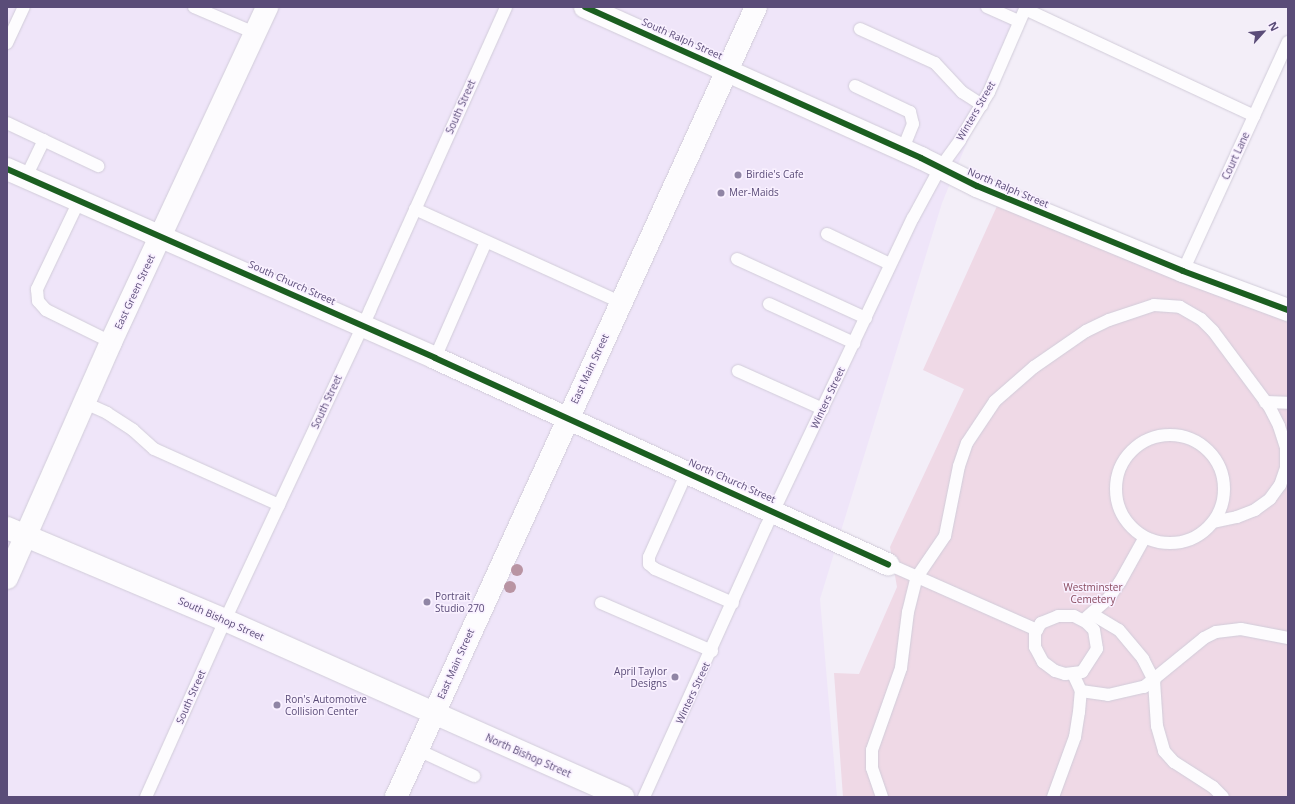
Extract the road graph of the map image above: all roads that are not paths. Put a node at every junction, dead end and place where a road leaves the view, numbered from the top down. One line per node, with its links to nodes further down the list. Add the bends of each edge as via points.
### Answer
1 (24, 7): 13 (lane)
2 (194, 7): 11 (lane)
3 (267, 7): 11 (street, East Green Street)
4 (506, 7): 25 (lane, South Street)
5 (585, 7): 14 (street, South Ralph Street)
6 (756, 7): 14 (street, East Main Street)
7 (987, 7): 9 (lane)
8 (1025, 8): 9 (lane, Winters Street); 17 (lane)
9 (1019, 21): 16 (lane, Winters Street)
10 (860, 29): 16 (lane, via 935,63 962,92)
11 (255, 33): 27 (street, East Green Street)
12 (1288, 42): 17 (lane, Court Lane)
13 (7, 43)
14 (727, 70): 20 (street, North Ralph Street); 32 (street, East Main Street)
15 (855, 86): 20 (lane, via 910,112 914,124)
16 (982, 105): 22 (lane, Winters Street)
17 (1254, 116): 31 (lane, Court Lane)
18 (7, 123): 19 (lane)
19 (44, 140): 21 (lane); 23 (lane)
20 (903, 149): 22 (street, North Ralph Street)
21 (98, 166)
22 (940, 168): 30 (lane, Winters Street); 31 (street, North Ralph Street, via 977,186)
23 (17, 173): 24 (street, South Church Street)
24 (80, 201): 27 (street, South Church Street); 37 (lane, via 37,289 38,301 46,310)
25 (416, 209): 28 (lane); 36 (lane, South Street)
26 (827, 234): 30 (lane)
27 (161, 236): 36 (street, South Church Street); 37 (street, East Green Street)
28 (486, 242): 32 (lane); 39 (lane)
29 (737, 259): 35 (lane)
30 (890, 264): 35 (lane, Winters Street)
31 (1183, 271): 34 (street, North Ralph Street)
32 (620, 302): 45 (street, East Main Street)
33 (769, 304): 38 (lane)
34 (1288, 310)
35 (866, 318): 38 (lane, Winters Street)
36 (363, 326): 39 (street, South Church Street); 47 (lane, South Street)
37 (112, 342): 42 (street, East Green Street)
38 (854, 343): 44 (lane, Winters Street)
39 (435, 358): 45 (street, South Church Street)
40 (738, 371): 44 (lane)
41 (1265, 402): 43 (lane); 49 (lane, via 1280,426 1286,448 1286,468 1280,485 1270,499 1255,510); 54 (lane, via 1213,332 1190,311 1180,307 1154,305 1109,320 1086,331 1034,367 995,401 980,421 967,443 959,466 945,536)
42 (85, 403): 47 (lane, via 107,413 133,430 154,449); 50 (street, East Green Street)
43 (1288, 403)
44 (823, 409): 48 (lane, Winters Street)
45 (567, 418): 46 (street, North Church Street); 65 (street, East Main Street)
46 (687, 472): 48 (street, North Church Street); 56 (lane, via 649,557 649,564 654,570)
47 (279, 505): 58 (lane, South Street)
48 (775, 511): 52 (street, North Church Street); 56 (lane, Winters Street)
49 (1214, 522): 51 (lane, via 1200,535 1178,543 1161,543); 51 (lane, via 1224,499 1224,483 1216,460 1200,443 1184,436 1169,434 1151,438 1134,448 1122,462 1116,483 1116,498 1121,513 1134,530)
50 (16, 532): 53 (street, East Green Street); 58 (street, South Bishop Street)
51 (1145, 537): 57 (lane, via 1120,582)
52 (888, 564): 54 (lane)
53 (9, 570)
54 (917, 577): 59 (lane); 72 (lane, via 908,612 901,668 872,750 872,768)
55 (601, 603): 61 (lane)
56 (733, 603): 61 (lane, Winters Street)
57 (1088, 617): 59 (lane, via 1058,616 1041,623); 62 (lane, via 1094,630 1097,649 1082,672); 63 (lane, via 1119,630 1131,642)
58 (225, 620): 65 (street, South Bishop Street); 68 (lane, South Street)
59 (1037, 630): 62 (lane, via 1036,647 1043,662 1055,671)
60 (1288, 638): 63 (lane, via 1241,629 1216,632 1204,638)
61 (712, 651): 71 (lane, Winters Street)
62 (1073, 674): 64 (lane)
63 (1154, 681): 64 (lane, via 1128,692 1108,695); 74 (lane, via 1158,726 1164,751 1174,762 1213,787)
64 (1081, 692): 73 (lane, via 1075,737)
65 (434, 714): 66 (street, East Main Street); 70 (street, North Bishop Street)
66 (418, 750): 67 (lane); 69 (street, East Main Street)
67 (474, 776)
68 (146, 797)
69 (396, 797)
70 (623, 797)
71 (644, 797)
72 (882, 797)
73 (1053, 797)
74 (1223, 797)

